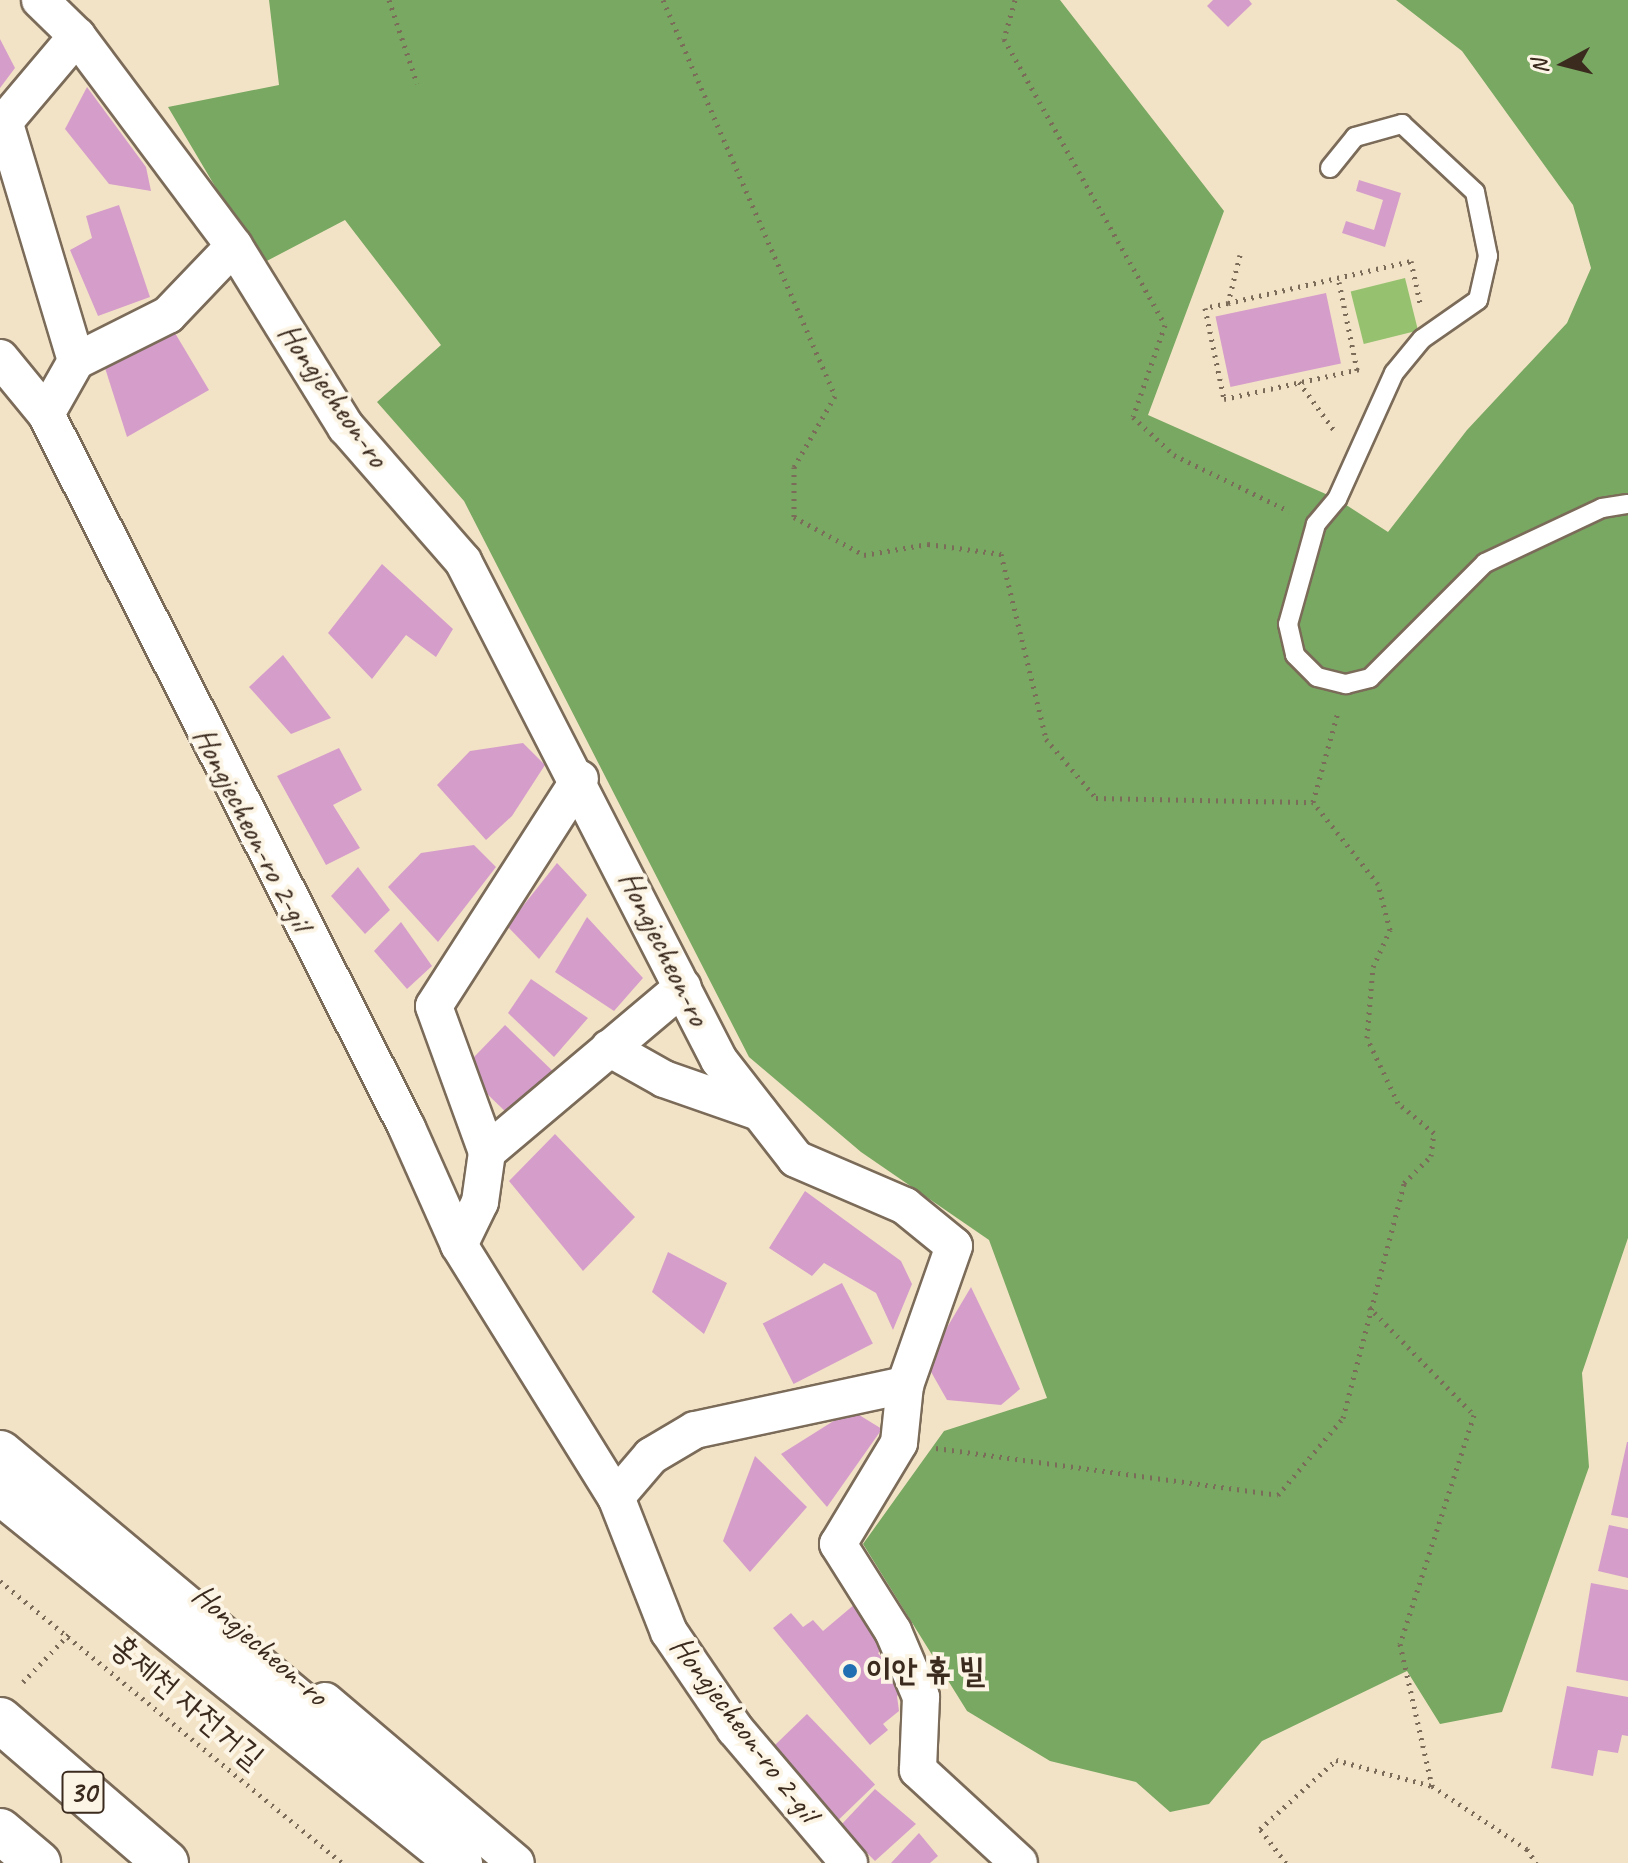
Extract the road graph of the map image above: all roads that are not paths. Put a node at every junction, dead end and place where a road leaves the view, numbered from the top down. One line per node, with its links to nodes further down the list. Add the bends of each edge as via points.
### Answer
1 (40, 0): 2 (street, Hongjecheon-ro)
2 (77, 36): 3 (street); 5 (street, Hongjecheon-ro)
3 (2, 125): 7 (street)
4 (1330, 168): 9 (lane, via 1355,137 1402,124 1452,163 1475,192 1488,256 1478,300 1404,360 1316,524 1288,624 1295,655 1317,677 1346,684 1370,678 1485,563 1602,508)
5 (234, 246): 7 (street, via 168,315); 10 (street, Hongjecheon-ro, via 346,427 463,561)
6 (0, 358): 8 (street, Hongjecheon-ro 2-gil)
7 (76, 361): 8 (street)
8 (46, 414): 15 (street, Hongjecheon-ro 2-gil, via 407,1128)
9 (1628, 504)
10 (580, 779): 11 (street, Hongjecheon-ro); 14 (street, via 434,1006)
11 (683, 987): 12 (street); 13 (street, Hongjecheon-ro, via 719,1060)
12 (609, 1048): 13 (street, via 664,1079); 14 (street)
13 (759, 1112): 16 (street, Hongjecheon-ro, via 796,1159 905,1206 954,1246)
14 (487, 1152): 15 (street, via 480,1202)
15 (459, 1245): 20 (street, Hongjecheon-ro 2-gil)
16 (905, 1385): 20 (street, via 695,1430 651,1456); 29 (street, Hongjecheon-ro, via 899,1443 838,1544 893,1631 921,1697 918,1770)
17 (0, 1432): 27 (street, Hongjecheon-ro)
18 (0, 1453): 22 (main road, via 324,1724)
19 (0, 1492): 22 (main road, Hongjecheon-ro)
20 (616, 1497): 28 (street, Hongjecheon-ro 2-gil, via 669,1632 735,1729)
21 (5, 1708): 25 (main road, 30)
22 (420, 1829): 26 (main road, Hongjecheon-ro)
23 (0, 1831): 24 (main road)
24 (38, 1863)
25 (166, 1863)
26 (460, 1863)
27 (516, 1863)
28 (849, 1863)
29 (1019, 1863)

